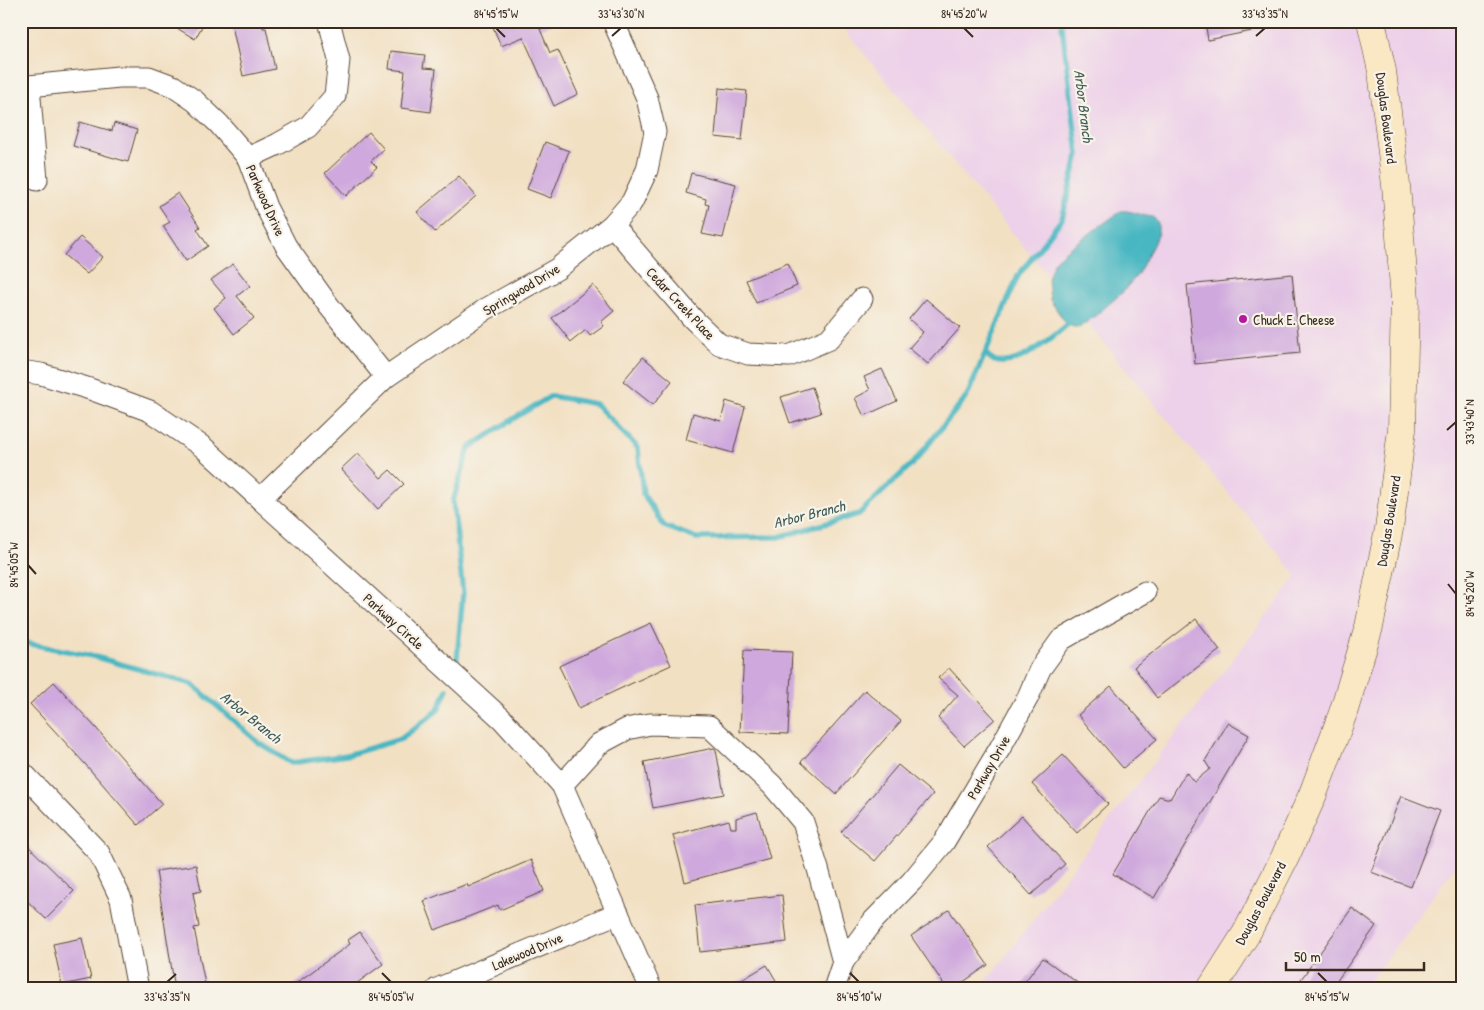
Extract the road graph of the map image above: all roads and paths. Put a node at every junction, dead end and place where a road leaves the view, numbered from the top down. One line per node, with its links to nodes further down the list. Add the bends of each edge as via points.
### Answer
1 (329, 21): 5 (street, via 339,60 335,96 308,127)
2 (613, 21): 7 (street, Springwood Drive, via 647,98 655,132 647,170 632,202)
3 (1371, 21): 21 (main road, Douglas Boulevard, via 1382,71 1396,185 1405,300 1402,430 1388,529 1369,627 1343,713 1313,794 1246,934)
4 (25, 86): 5 (street, Parkwood Drive, via 149,77 173,86 195,101); 6 (street)
5 (248, 158): 10 (street, Parkwood Drive, via 266,207 286,246)
6 (37, 180)
7 (612, 225): 8 (street, Cedar Creek Place, via 693,319 719,344 748,354 789,356 829,339); 10 (street, Springwood Drive, via 557,269 486,309)
8 (862, 299)
9 (21, 371): 11 (street, Parkway Circle, via 90,388 150,411 203,447)
10 (386, 378): 11 (street, Springwood Drive)
11 (260, 499): 14 (street, Parkway Circle, via 502,719)
12 (1145, 592): 16 (street, Parkway Drive, via 1061,640 1040,669 1028,697 944,842 874,920)
13 (21, 771): 17 (street, via 99,853 120,899)
14 (562, 785): 15 (street, Parkway Circle); 16 (street, via 599,744 627,729 650,724 709,726 772,785 803,822)
15 (618, 912): 18 (street, Lakewood Drive); 19 (street, Parkway Circle)
16 (843, 962): 20 (street, Parkway Drive)
17 (138, 989)
18 (437, 989)
19 (651, 989)
20 (834, 989)
21 (1211, 989)

